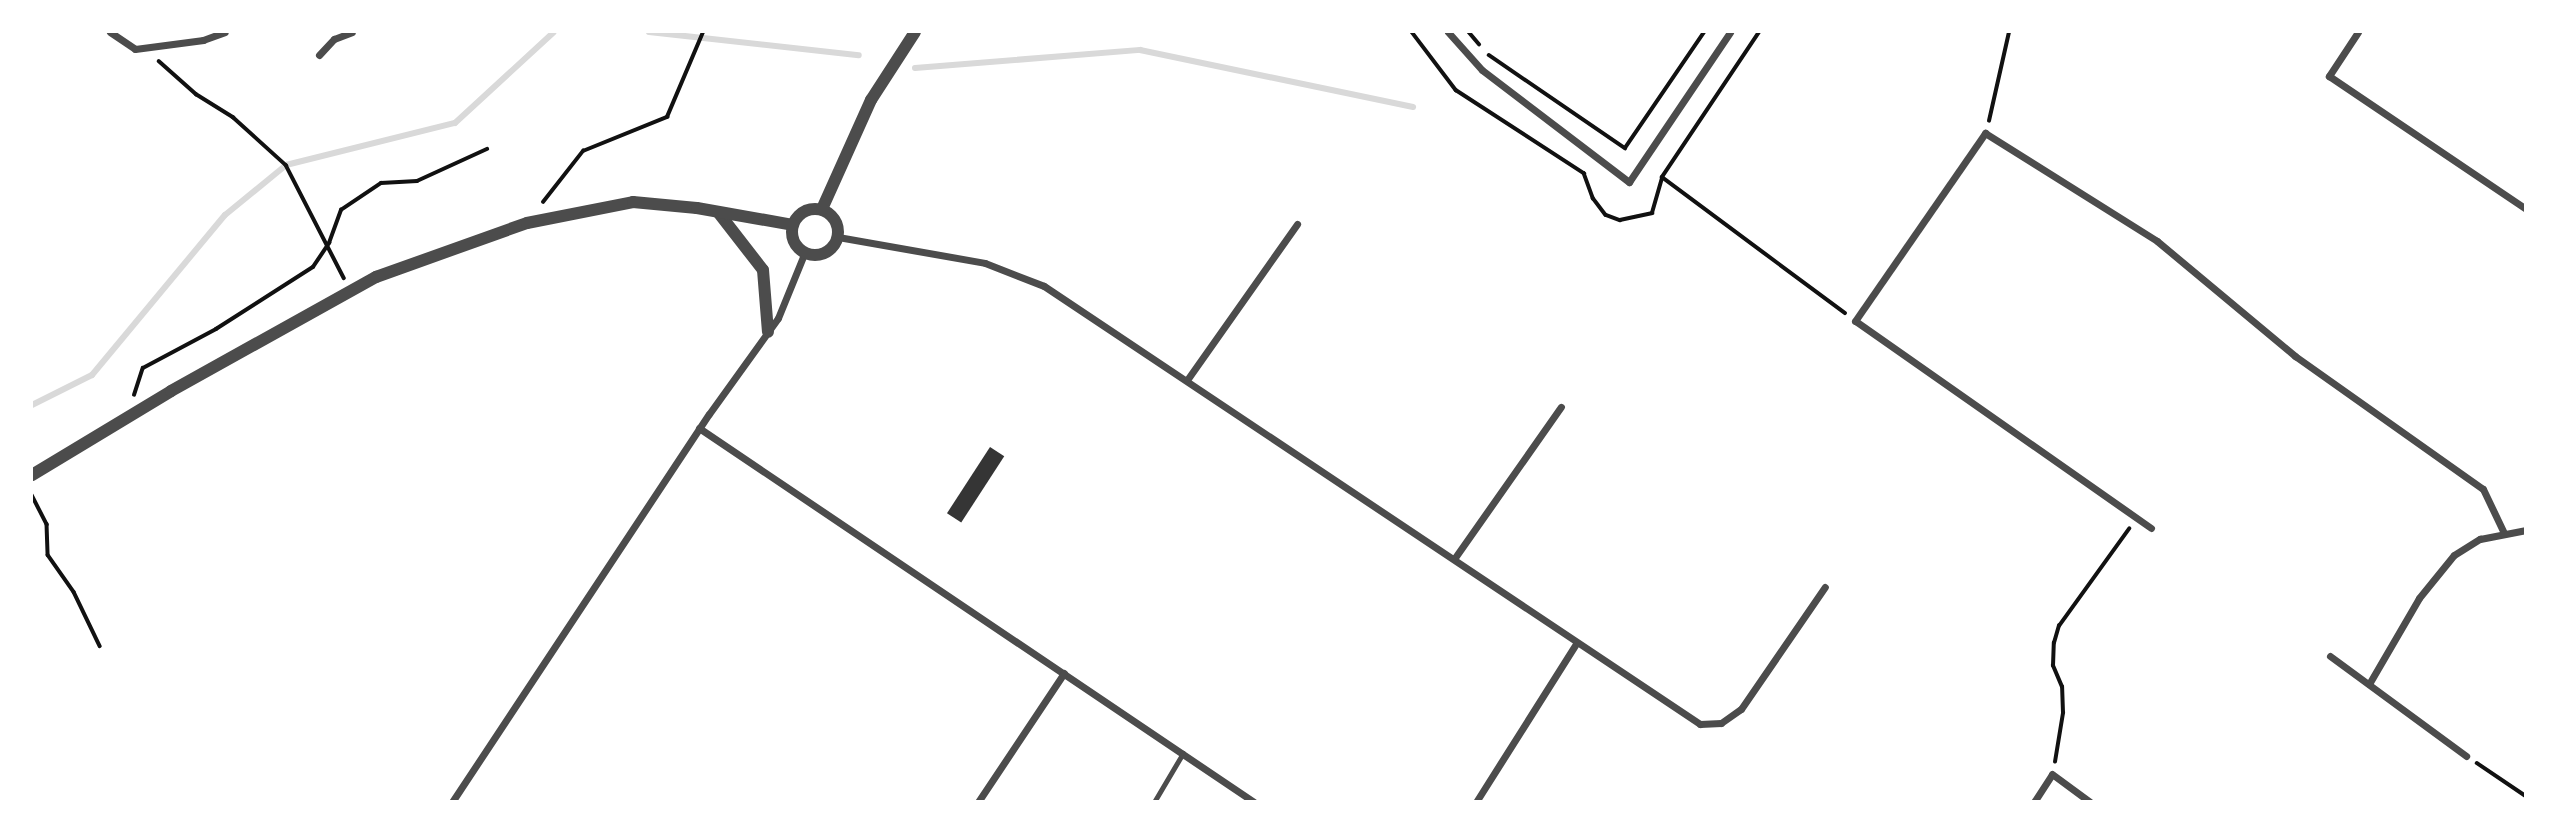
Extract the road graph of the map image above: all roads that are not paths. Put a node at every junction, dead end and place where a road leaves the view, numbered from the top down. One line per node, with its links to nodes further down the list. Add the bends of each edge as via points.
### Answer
1 (110, 32): 2 (street, via 135,49 203,40)
2 (225, 32)
3 (352, 32): 8 (street, via 334,39)
4 (915, 32): 9 (street, via 871,100)
5 (1448, 32): 6 (street, via 1482,71 1629,182)
6 (1730, 32)
7 (2358, 32): 10 (street, via 2329,76)
8 (318, 55)
9 (822, 209): 13 (street, via 804,211); 14 (street, via 833,217)
10 (2525, 209)
11 (718, 212): 13 (street); 16 (street, via 763,270); 20 (street, via 633,202 527,223 412,262 350,291)
12 (1297, 224): 17 (street)
13 (793, 225): 15 (street, via 795,244)
14 (838, 237): 15 (street, via 821,254); 17 (street, via 1013,271 1044,286)
15 (805, 252): 16 (street, via 793,289)
16 (768, 332): 19 (street)
17 (1187, 380): 24 (street)
18 (1561, 407): 24 (street)
19 (699, 428): 28 (street); 32 (street)
20 (32, 475)
21 (2151, 528): 23 (street, via 1855,321 1985,133 2157,241 2295,356 2483,489)
22 (2525, 530): 23 (street)
23 (2504, 533): 29 (street, via 2466,546 2436,575)
24 (1454, 559): 26 (street)
25 (1825, 587): 26 (street, via 1741,709 1721,723 1700,724)
26 (1576, 644): 36 (street)
27 (2330, 656): 29 (street)
28 (1064, 673): 30 (street); 33 (street)
29 (2369, 684): 31 (street)
30 (1184, 753): 34 (lane); 35 (street)
31 (2466, 756)
32 (452, 802)
33 (978, 802)
34 (1154, 802)
35 (1255, 802)
36 (1476, 802)
37 (2034, 802): 38 (street, via 2052,775)
38 (2090, 802)

